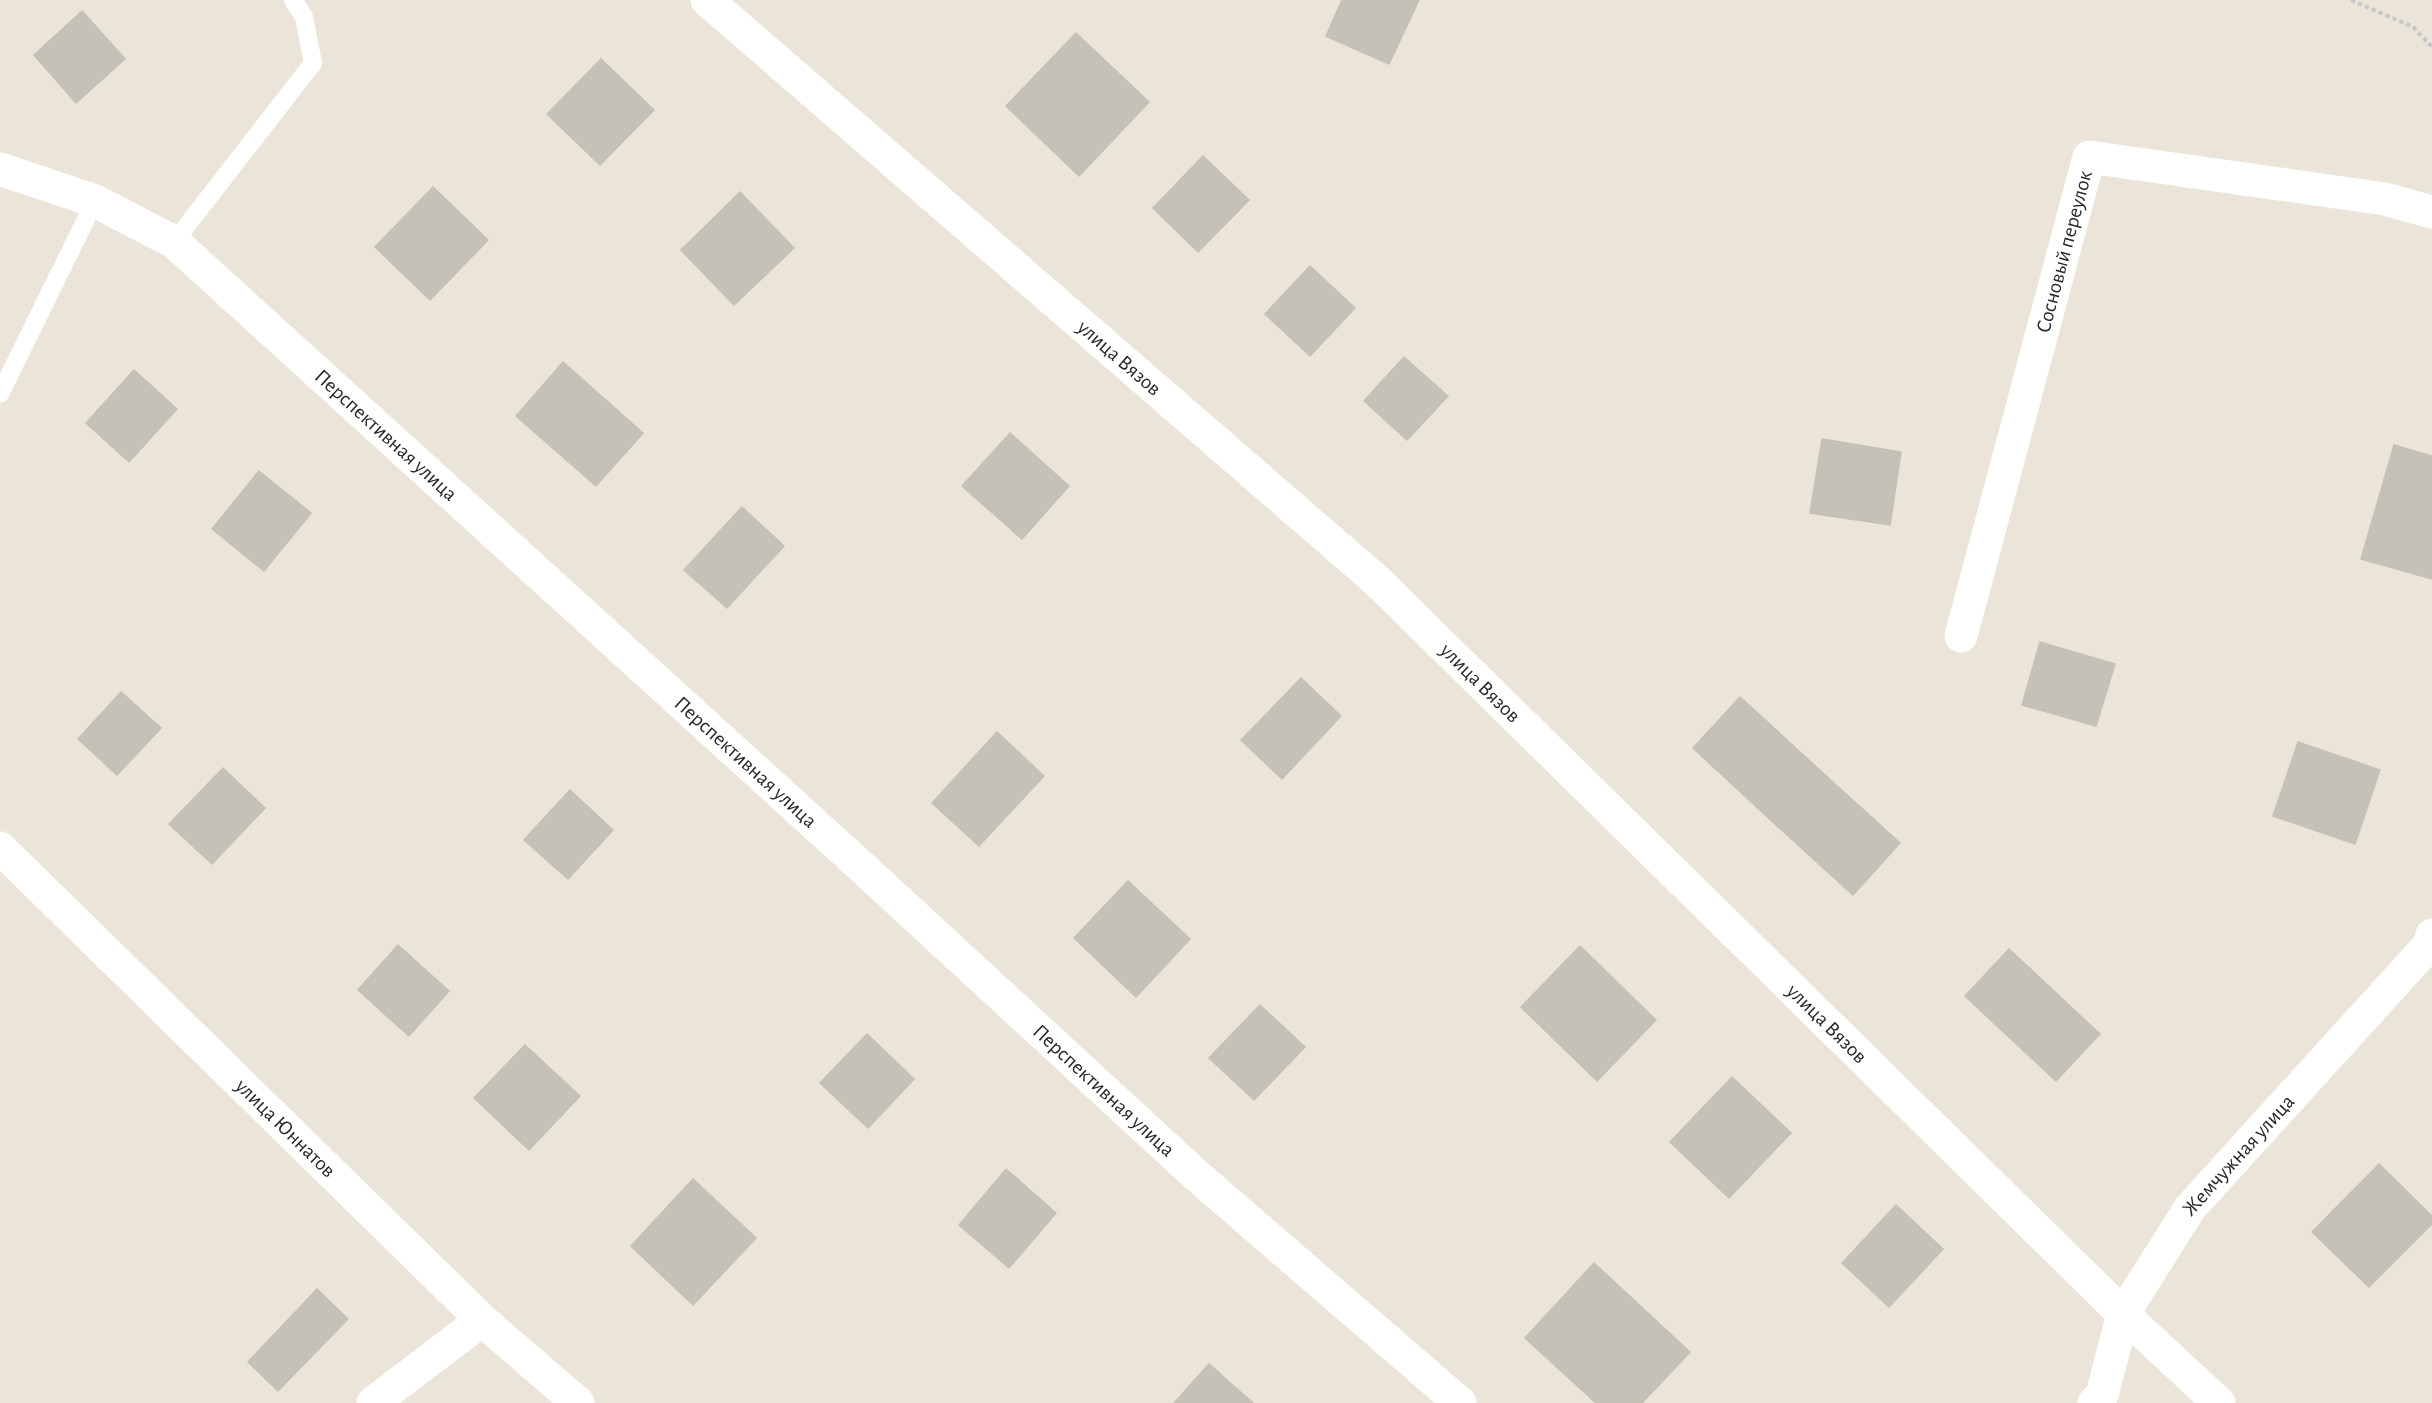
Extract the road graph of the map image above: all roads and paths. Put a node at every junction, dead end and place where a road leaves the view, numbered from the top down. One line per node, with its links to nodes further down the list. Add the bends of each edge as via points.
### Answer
1 (293, 0): 8 (lane, via 304,17 313,63)
2 (707, 0): 13 (street, улица Вязов, via 1377,581)
3 (2351, 0): 4 (path, via 2413,27)
4 (2432, 47)
5 (0, 169): 6 (street, Перспективная улица)
6 (95, 201): 8 (street, Перспективная улица); 9 (lane)
7 (2432, 212): 10 (street, Сосновый переулок, via 2385,200 2089,157)
8 (174, 242): 17 (street, Перспективная улица, via 1196,1175)
9 (0, 394)
10 (1961, 636)
11 (0, 848): 14 (street, улица Юннатов)
12 (2432, 935): 13 (street, Жемчужная улица, via 2428,945 2190,1208)
13 (2123, 1314): 18 (street, Жемчужная улица, via 2102,1395); 19 (street, улица Вязов)
14 (482, 1320): 15 (street); 16 (street, улица Юннатов)
15 (373, 1403)
16 (578, 1403)
17 (1460, 1403)
18 (2094, 1403)
19 (2219, 1403)

